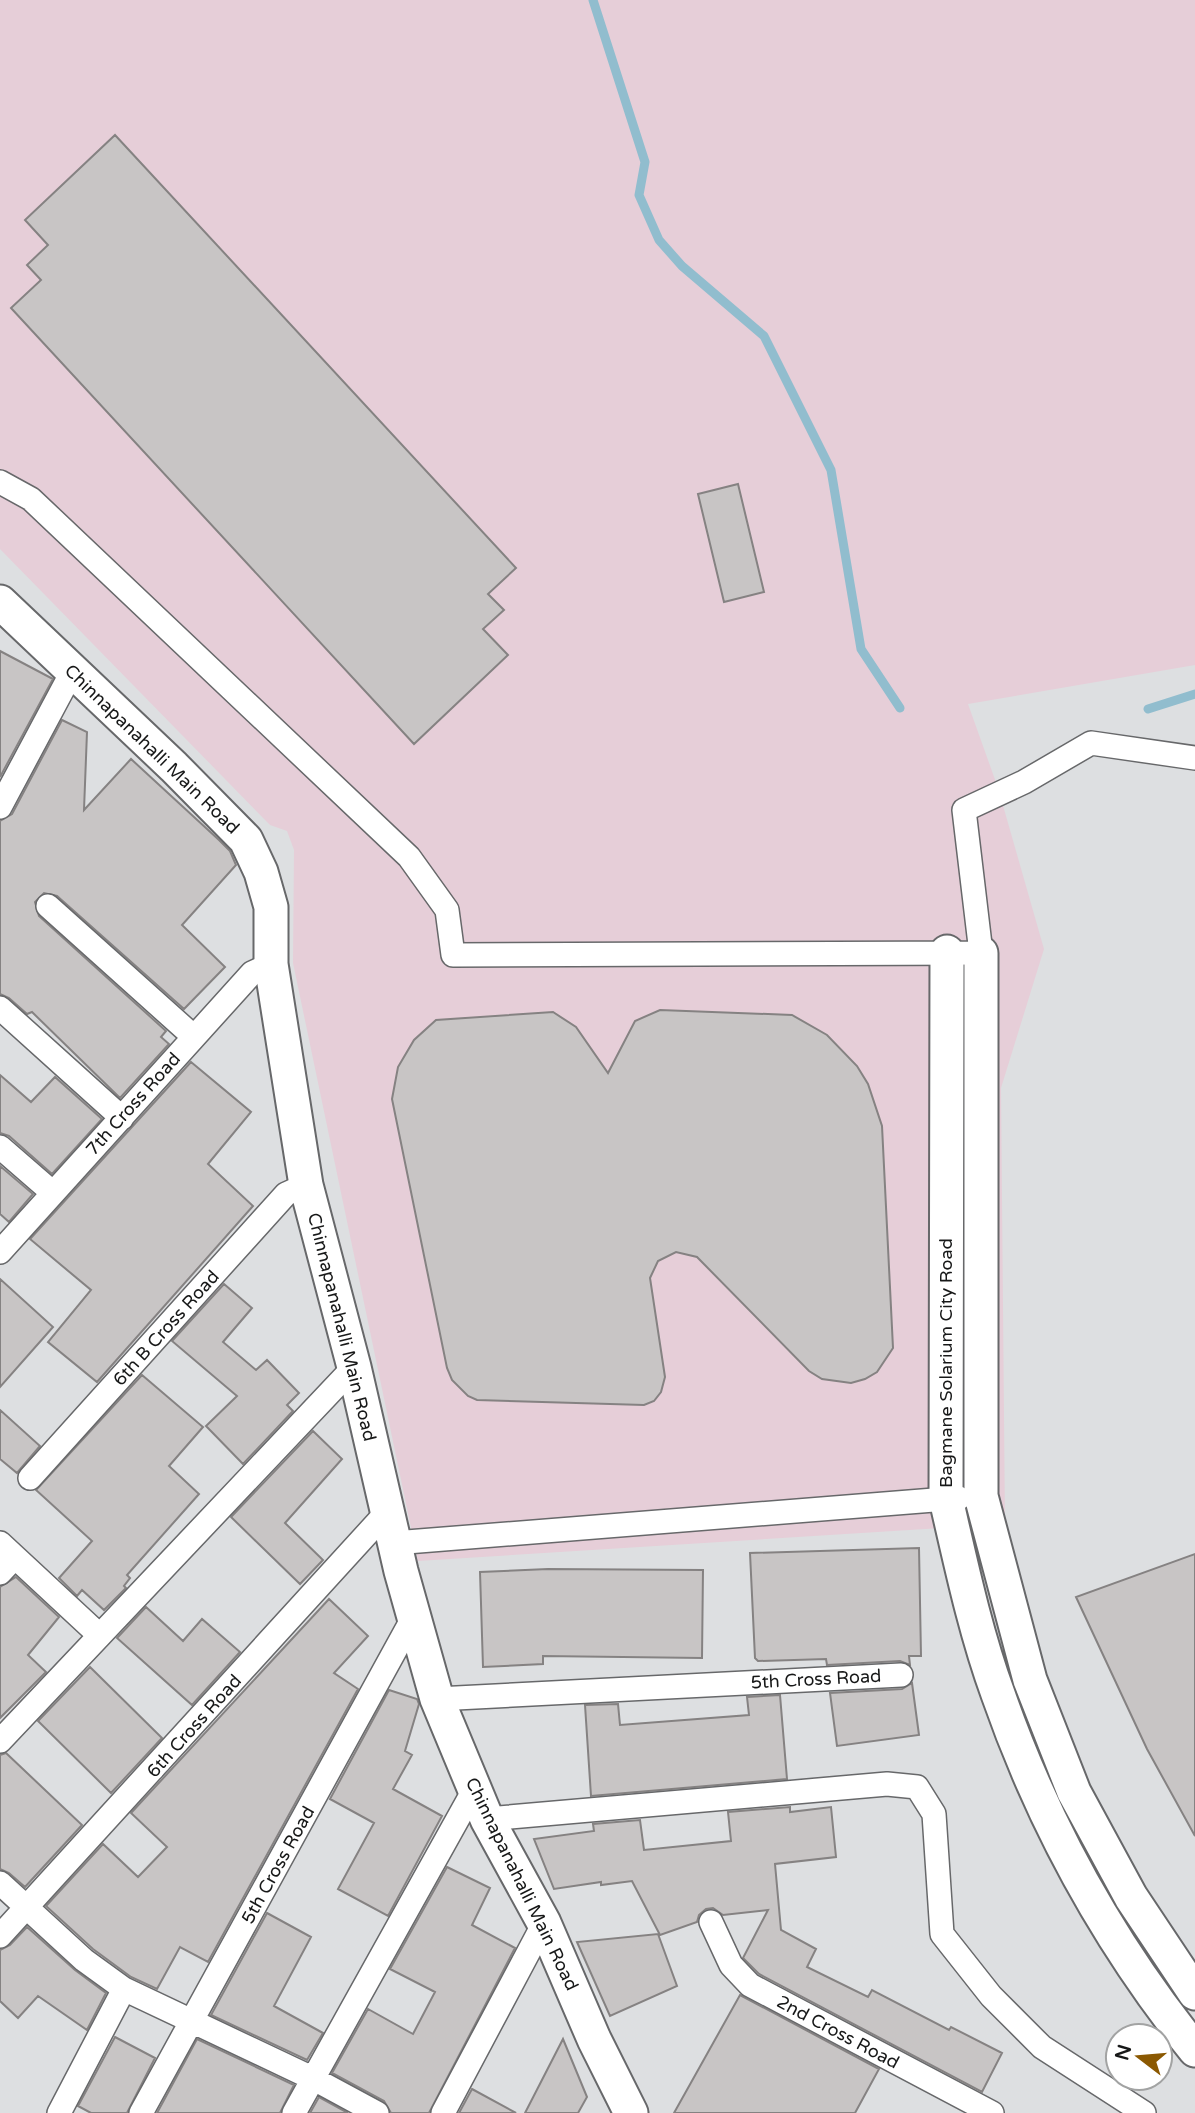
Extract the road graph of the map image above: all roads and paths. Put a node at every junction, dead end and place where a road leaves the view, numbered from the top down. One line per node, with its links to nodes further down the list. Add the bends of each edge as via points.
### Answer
1 (0, 482): 7 (street, via 31,499 409,857 447,910 453,955)
2 (0, 602): 3 (street, Chinnapanahalli Main Road)
3 (72, 672): 5 (street); 9 (street, Chinnapanahalli Main Road, via 246,840 271,907)
4 (1195, 758): 8 (street, via 1091,743 964,810)
5 (0, 807)
6 (48, 906): 11 (street)
7 (947, 952): 8 (street); 20 (street, Bagmane Solarium City Road)
8 (981, 953): 19 (street, Bagmane Solarium City Road)
9 (271, 964): 11 (street, 7th Cross Road, via 252,973); 14 (street, Chinnapanahalli Main Road)
10 (0, 1008): 12 (street)
11 (194, 1037): 12 (street, 7th Cross Road)
12 (122, 1118): 15 (street, 7th Cross Road)
13 (0, 1147): 15 (street)
14 (306, 1185): 17 (street, Chinnapanahalli Main Road); 18 (street, 6th B Cross Road, via 286,1194)
15 (53, 1193): 16 (street, 7th Cross Road)
16 (0, 1252)
17 (354, 1367): 21 (street, Chinnapanahalli Main Road); 24 (street)
18 (30, 1478)
19 (981, 1496): 20 (street); 36 (street, Bagmane Solarium City Road, via 1030,1680 1074,1791 1131,1897)
20 (946, 1499): 21 (street); 38 (street, Bagmane Solarium City Road, via 997,1691 1043,1806 1100,1915)
21 (390, 1528): 23 (street, Chinnapanahalli Main Road); 31 (street, 6th Cross Road)
22 (5, 1558): 24 (street)
23 (414, 1616): 26 (street, Chinnapanahalli Main Road); 37 (street, 5th Cross Road)
24 (98, 1634): 27 (street)
25 (901, 1675): 26 (street, 5th Cross Road)
26 (436, 1699): 28 (street, Chinnapanahalli Main Road)
27 (0, 1741)
28 (475, 1788): 29 (street, Chinnapanahalli Main Road); 39 (street)
29 (486, 1819): 33 (street, Chinnapanahalli Main Road); 47 (street, via 887,1784 918,1787 934,1814 942,1934 991,1996 1042,2047)
30 (0, 1883): 31 (street)
31 (27, 1910): 34 (street, 6th Cross Road); 35 (street)
32 (711, 1922): 46 (street, 2nd Cross Road, via 731,1965 750,1985)
33 (544, 1923): 40 (street, Chinnapanahalli Main Road); 45 (street)
34 (0, 1936)
35 (124, 1989): 37 (street); 41 (street)
36 (1195, 1993)
37 (194, 2020): 39 (street); 42 (street, 5th Cross Road)
38 (1195, 2050)
39 (314, 2079): 43 (street); 44 (street)
40 (622, 2108)
41 (59, 2113)
42 (141, 2113)
43 (294, 2113)
44 (377, 2113)
45 (443, 2113)
46 (992, 2113)
47 (1144, 2113)

